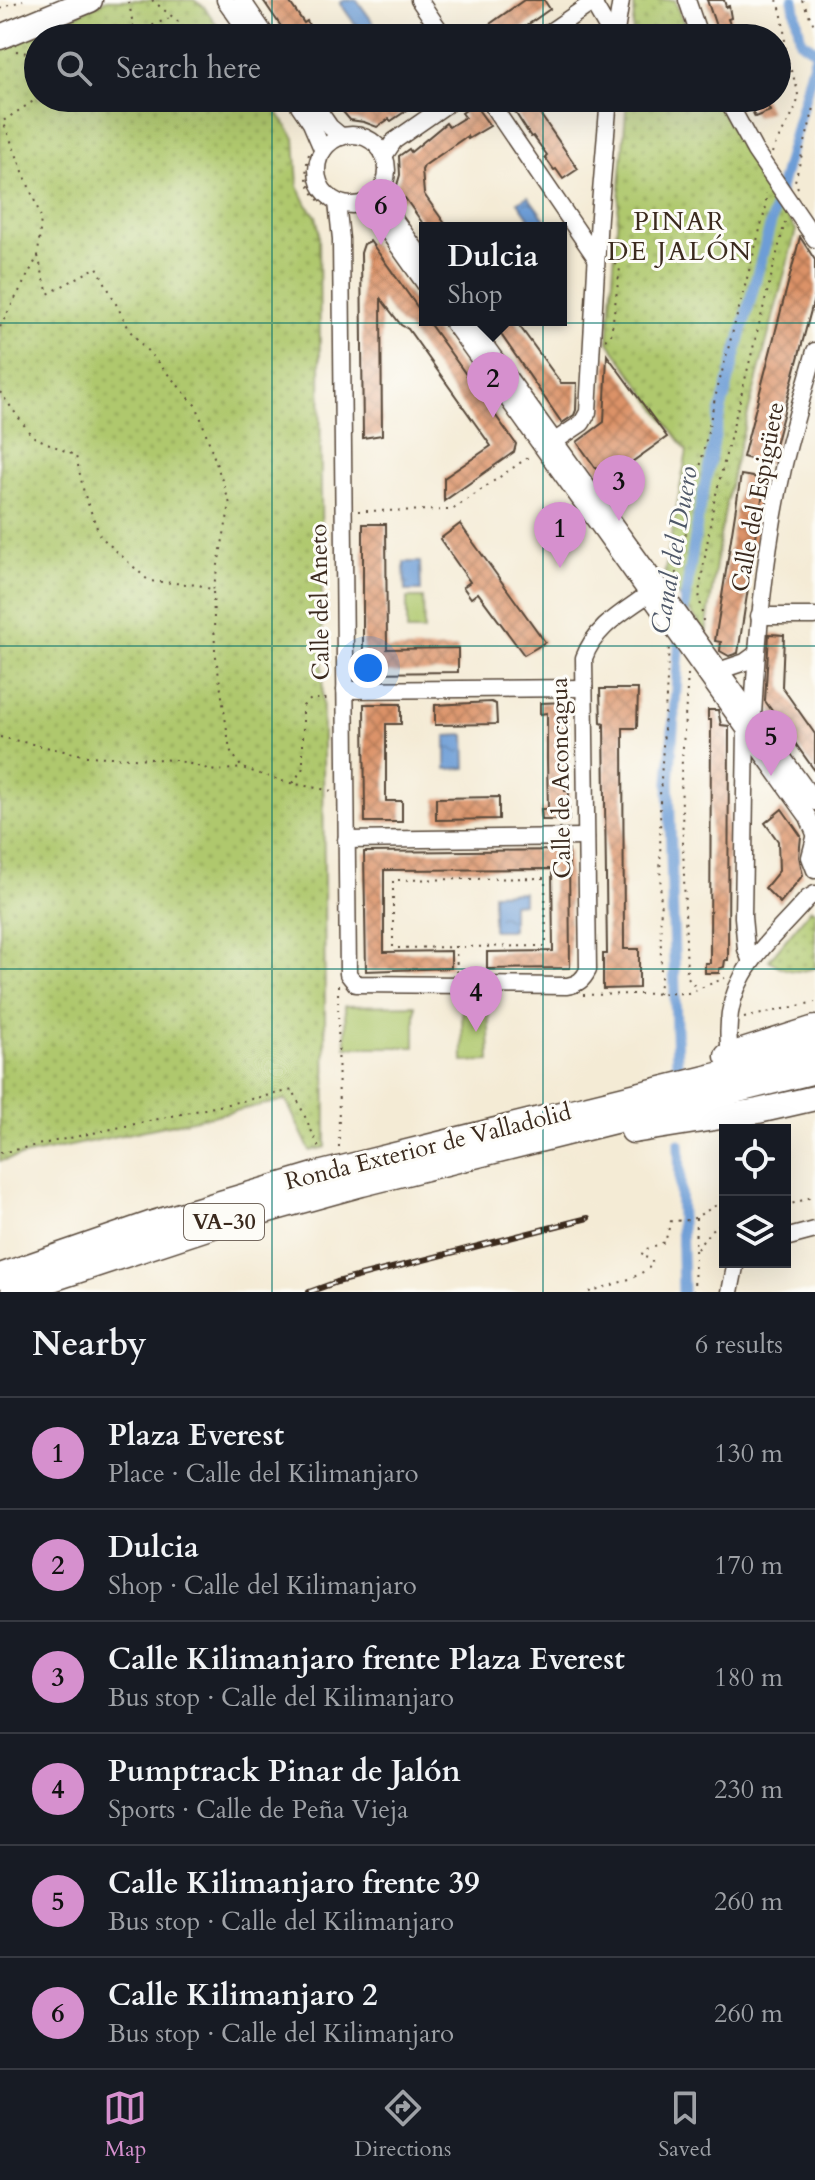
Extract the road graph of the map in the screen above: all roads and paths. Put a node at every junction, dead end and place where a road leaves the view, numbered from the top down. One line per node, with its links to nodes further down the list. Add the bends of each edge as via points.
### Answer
1 (23, 0): 14 (path)
2 (52, 0): 16 (highway)
3 (90, 0): 17 (highway)
4 (152, 0): 15 (path)
5 (225, 0): 21 (street)
6 (242, 0): 22 (street)
7 (419, 0): 23 (street)
8 (621, 0): 26 (street)
9 (687, 0): 27 (street)
10 (777, 0): 28 (path)
11 (802, 0): 29 (path)
12 (593, 1): 24 (street); 25 (street)
13 (129, 2): 18 (path)
14 (0, 9)
15 (172, 17): 19 (path); 20 (path)
16 (0, 21)
17 (45, 24)
18 (133, 24)
19 (154, 24)
20 (181, 24)
21 (242, 24)
22 (258, 24)
23 (435, 24)
24 (561, 24)
25 (606, 24)
26 (617, 24)
27 (695, 24)
28 (785, 24)
29 (815, 27)
30 (791, 70): 43 (path, via 798,101 776,141)
31 (815, 104): 46 (path)
32 (24, 107): 39 (path)
33 (304, 112): 42 (street)
34 (320, 112): 40 (street)
35 (436, 112): 41 (street)
36 (497, 112): 48 (street)
37 (608, 112): 47 (street)
38 (734, 112): 43 (street)
39 (2, 122): 51 (path, via 41,217)
40 (342, 137): 41 (street, via 360,137); 42 (street)
41 (379, 150): 44 (street, via 387,172)
42 (323, 151): 45 (street, via 319,181 325,193)
43 (769, 173): 46 (street); 62 (path, via 763,175 766,207 715,398)
44 (379, 192): 45 (street); 50 (street)
45 (349, 203): 53 (street, via 379,219); 69 (street, Calle del Aneto, via 340,221)
46 (792, 206): 49 (street); 66 (path, via 714,502 699,593 703,625)
47 (599, 216): 48 (street); 52 (street)
48 (577, 229): 52 (street)
49 (815, 239)
50 (419, 254)
51 (38, 256): 56 (path); 60 (path, via 48,294 97,267 130,331 197,407 230,504)
52 (596, 258): 59 (street, via 588,412 582,423)
53 (419, 276)
54 (455, 326): 61 (street)
55 (471, 326): 59 (street)
56 (0, 327)
57 (815, 351): 63 (street, Calle del Espigüete, via 784,465)
58 (0, 392): 60 (path, via 32,436 76,456 100,536 149,581)
59 (555, 441): 62 (street)
60 (213, 590): 74 (path, via 215,650 230,750)
61 (647, 595): 62 (street); 68 (street, Calle de Aconcagua, via 590,642)
62 (668, 612): 66 (street); 90 (path)
63 (759, 616): 64 (street); 65 (street, Calle del Espigüete)
64 (815, 616)
65 (756, 654): 67 (street); 70 (street, Calle del Espigüete)
66 (698, 657): 67 (street); 70 (street); 89 (path, via 688,672 681,775 687,976)
67 (721, 670): 70 (street)
68 (584, 688): 69 (street); 79 (street, Calle de Aconcagua)
69 (345, 695): 75 (path, via 311,699 303,706 303,768); 76 (street, Calle del Aneto)
70 (749, 723): 72 (street); 73 (street, Calle del Espigüete); 77 (street)
71 (0, 737): 74 (path, via 87,756 176,760 215,771)
72 (765, 757): 73 (street); 78 (street, via 808,817)
73 (744, 767): 85 (street, Calle del Espigüete, via 743,917)
74 (242, 768): 75 (path)
75 (292, 784): 76 (path)
76 (346, 792): 80 (street, Calle del Aneto)
77 (815, 802)
78 (815, 836): 81 (street, via 810,857)
79 (586, 837): 80 (street); 86 (street, Calle de Aconcagua, via 588,970)
80 (346, 840): 87 (street, Calle del Aneto, via 352,981 363,986)
81 (815, 870)
82 (815, 882): 83 (street)
83 (811, 896): 85 (street)
84 (456, 947): 84 (path, via 546,946 545,878 393,880 393,948); 87 (path)
85 (751, 962): 88 (street)
86 (571, 985): 87 (street); 90 (path, via 567,995)
87 (457, 986)
88 (736, 986): 89 (path, via 726,977); 92 (street)
89 (697, 989): 90 (path)
90 (659, 994)
91 (815, 1002): 92 (path)
92 (727, 1021): 94 (street)
93 (815, 1028): 98 (highway)
94 (729, 1044)
95 (815, 1051): 98 (highway, Ronda Exterior de Valladolid / VA-30)
96 (815, 1071): 101 (highway, Ronda Exterior de Valladolid / VA-30)
97 (815, 1098): 101 (highway)
98 (508, 1126): 111 (highway, Ronda Exterior de Valladolid / VA-30, via 237,1197)
99 (321, 1152): 100 (path, via 293,1090)
100 (0, 1153)
101 (438, 1165): 112 (highway, Ronda Exterior de Valladolid / VA-30, via 222,1223)
102 (815, 1196): 104 (path)
103 (719, 1204): 105 (path)
104 (791, 1204)
105 (696, 1217): 109 (path); 113 (path, via 671,1221 665,1242 644,1250 641,1256 653,1264 648,1269)
106 (719, 1224): 109 (path)
107 (815, 1230): 108 (street)
108 (791, 1236)
109 (696, 1251): 114 (path)
110 (735, 1268): 115 (street)
111 (0, 1276)
112 (13, 1292)
113 (589, 1292)
114 (694, 1292)
115 (730, 1292)

